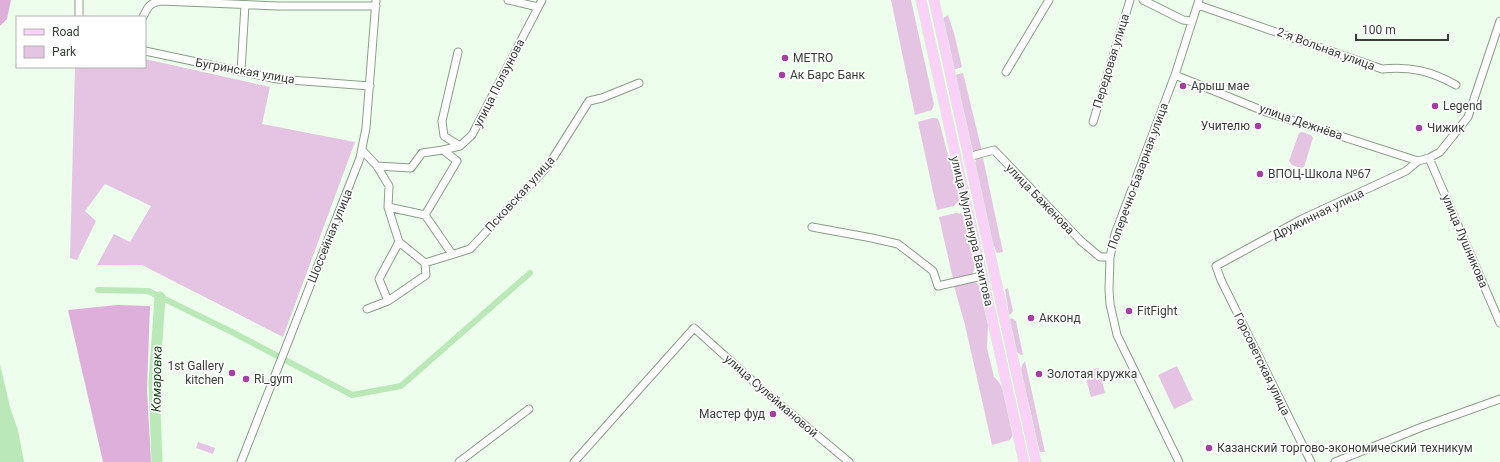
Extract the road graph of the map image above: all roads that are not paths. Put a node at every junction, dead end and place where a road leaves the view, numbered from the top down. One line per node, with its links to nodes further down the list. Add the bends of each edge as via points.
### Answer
1 (79, 0): 12 (street)
2 (508, 0): 10 (street)
3 (921, 0): 40 (main road, улица Мулланура Вахитова)
4 (934, 0): 28 (main road, улица Мулланура Вахитова)
5 (1049, 0): 19 (street)
6 (1130, 0): 24 (street, Передовая улица)
7 (1143, 0): 14 (street, via 1183,20)
8 (1199, 2): 14 (street, Поперечно-Базарная улица); 22 (street, 2-я Вольная улица, via 1382,69 1398,67 1418,70 1440,76)
9 (376, 3): 11 (street); 23 (street, Шоссейная улица)
10 (540, 3): 25 (street, улица Ползунова, via 472,135)
11 (245, 5): 13 (street, via 161,1 153,2); 18 (street)
12 (79, 16)
13 (144, 16)
14 (1192, 21): 20 (street, Поперечно-Базарная улица)
15 (1500, 21): 29 (street, via 1468,117 1440,152)
16 (146, 51): 18 (street, Бугринская улица)
17 (458, 52): 25 (street, via 442,121 444,136)
18 (241, 71): 23 (street, Бугринская улица, via 277,79)
19 (1006, 72)
20 (1174, 75): 30 (street, улица Дежнёва, via 1266,112); 37 (street, Поперечно-Базарная улица, via 1115,234)
21 (639, 83): 36 (street, Псковская улица, via 589,101 548,166 470,249)
22 (1456, 85)
23 (370, 86): 26 (street, Шоссейная улица)
24 (1093, 122)
25 (460, 146): 27 (street)
26 (362, 150): 31 (street); 46 (street, Шоссейная улица)
27 (443, 150): 31 (street, via 422,153 411,168); 33 (street, via 457,161)
28 (968, 157): 37 (street, улица Баженова, via 994,150 1081,241 1100,257); 51 (main road, улица Мулланура Вахитова)
29 (1429, 158): 30 (street); 43 (street, улица Лушникова)
30 (1418, 161): 39 (street, Дружинная улица, via 1406,171 1302,220)
31 (377, 166): 32 (street, via 389,186)
32 (388, 207): 33 (street); 35 (street)
33 (425, 215): 36 (street)
34 (812, 227): 40 (street, via 898,244 933,271 938,286)
35 (399, 242): 38 (street); 41 (street, via 379,279)
36 (452, 254): 38 (street, Псковская улица)
37 (1110, 257): 52 (street, Поперечно-Базарная улица, via 1110,304 1117,335)
38 (425, 263): 41 (street, via 426,275)
39 (1216, 266): 53 (street, Горсоветская улица)
40 (982, 276): 50 (main road, улица Мулланура Вахитова)
41 (388, 301): 42 (street)
42 (367, 309)
43 (1500, 323)
44 (1500, 399): 54 (street)
45 (529, 409): 47 (street)
46 (240, 462)
47 (459, 462)
48 (574, 462): 49 (street, улица Сулеймановой, via 694,328 765,392)
49 (850, 462)
50 (1024, 462)
51 (1036, 462)
52 (1179, 462)
53 (1310, 462)
54 (1335, 462)

